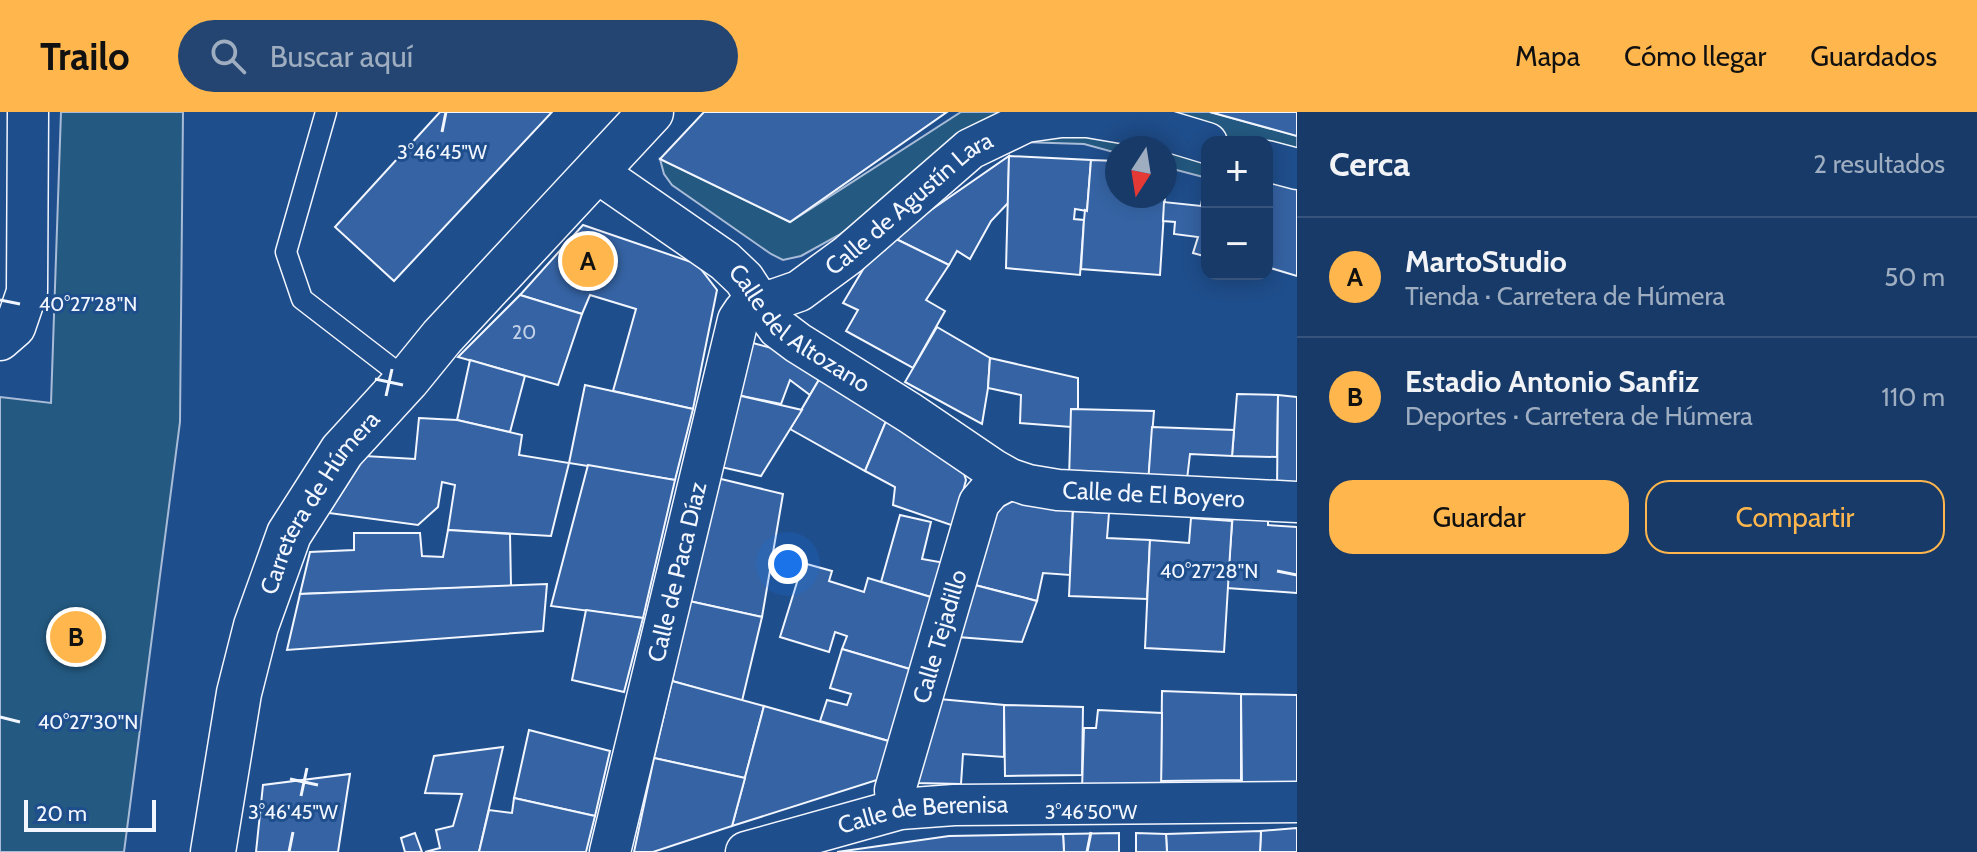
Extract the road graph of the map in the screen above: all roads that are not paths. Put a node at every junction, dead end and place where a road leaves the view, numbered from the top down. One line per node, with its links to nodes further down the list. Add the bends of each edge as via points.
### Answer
1 (28, 112): 9 (street, via 27,292 15,327)
2 (326, 112): 10 (lane, via 286,252 302,299)
3 (651, 112): 7 (main road, Carretera de Húmera)
4 (1201, 141): 8 (street, Calle de Agustín Lara, via 1088,117 1026,122 970,149 799,291)
5 (1273, 163): 6 (street)
6 (1297, 169)
7 (595, 171): 8 (street, Calle del Altozano, via 725,261); 10 (main road, Carretera de Húmera)
8 (759, 302): 11 (street, Calle del Altozano, via 778,328 798,343); 16 (street, Calle de Paca Díaz, via 738,320)
9 (0, 340)
10 (407, 380): 15 (main road, Carretera de Húmera, via 342,451 289,534 242,679)
11 (1010, 479): 12 (street, Calle de El Boyero, via 1058,490); 14 (street, Calle Tejadillo, via 979,503 895,790)
12 (1297, 502)
13 (1297, 802): 14 (street, Calle de Berenisa)
14 (900, 809): 17 (street, Calle de Berenisa)
15 (213, 852)
16 (610, 852)
17 (746, 852)

